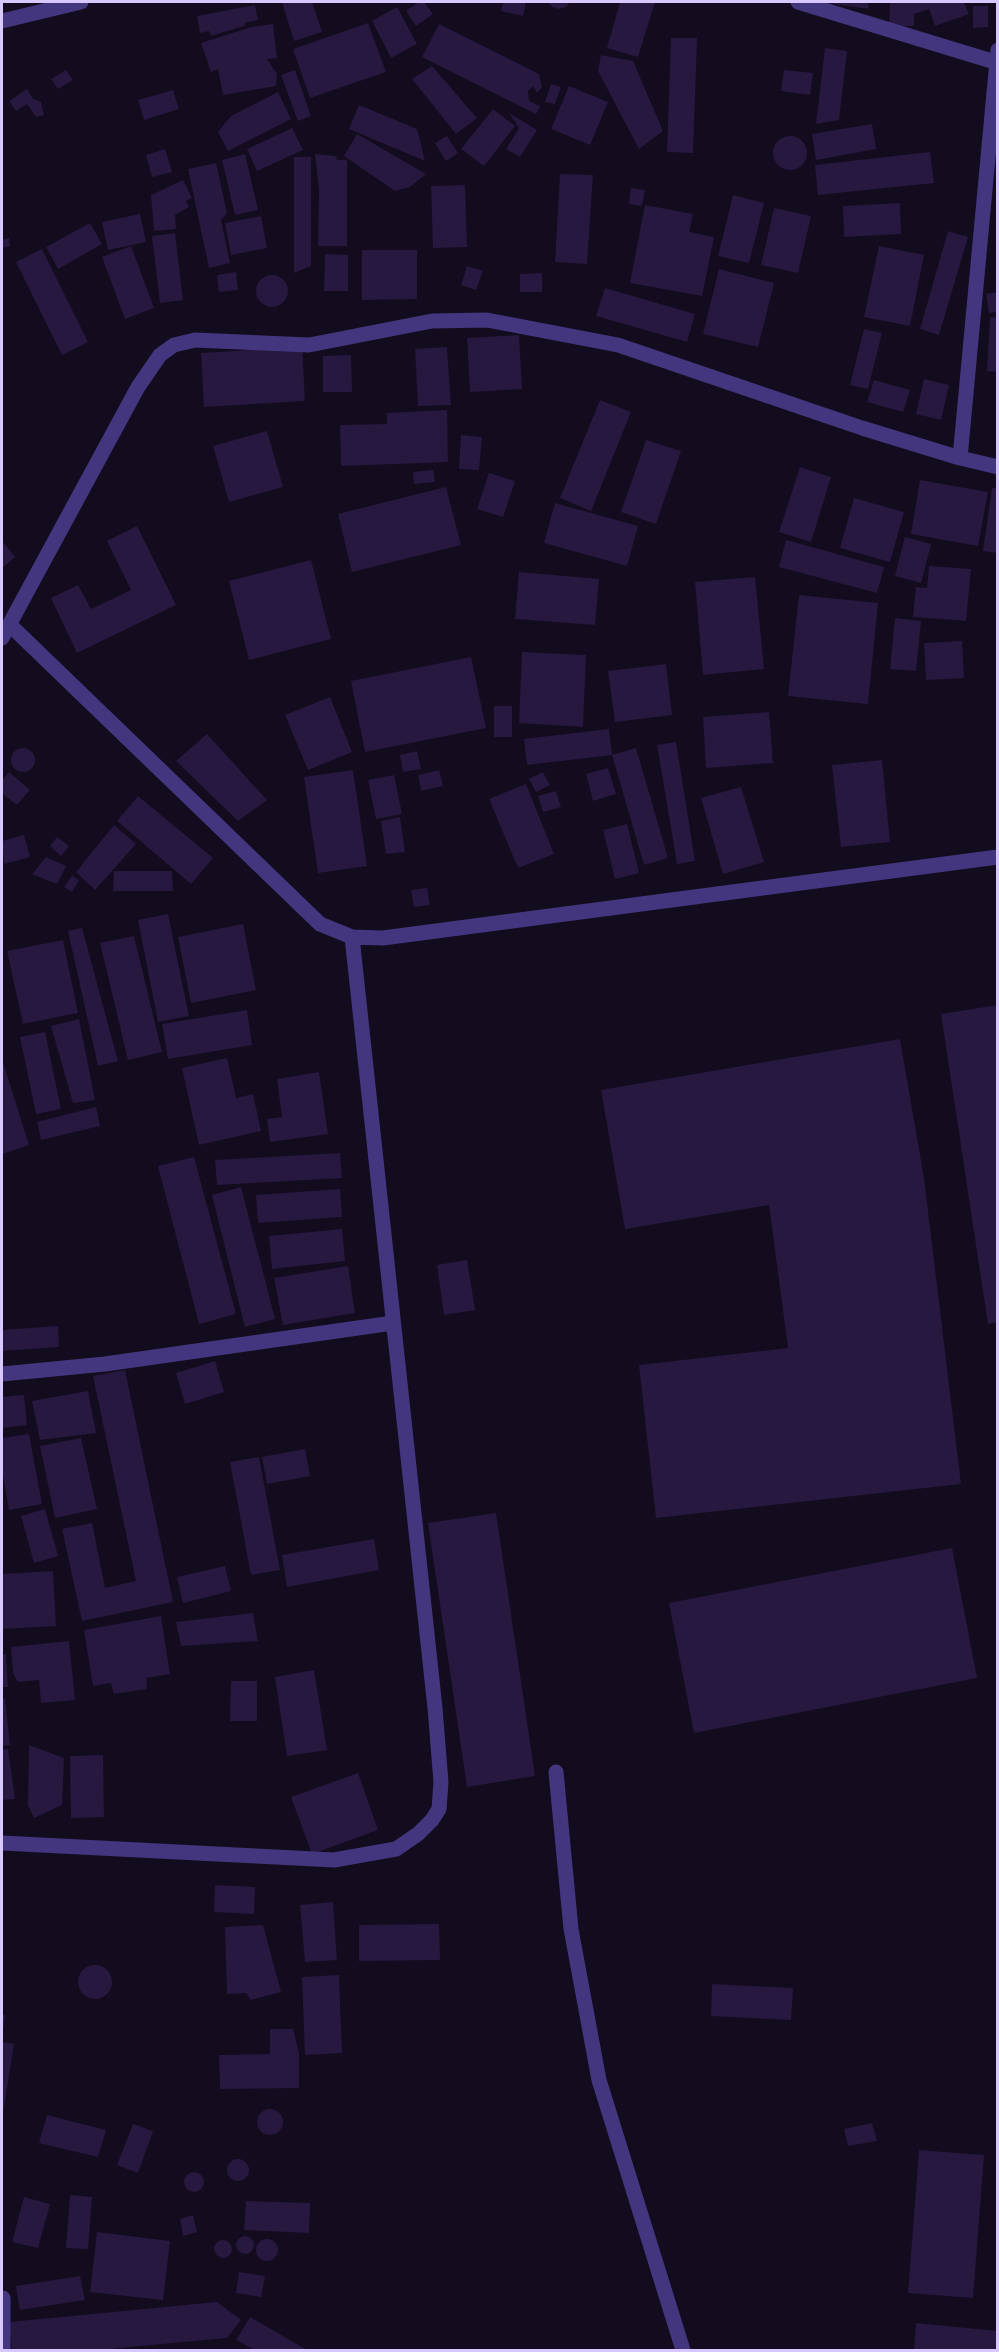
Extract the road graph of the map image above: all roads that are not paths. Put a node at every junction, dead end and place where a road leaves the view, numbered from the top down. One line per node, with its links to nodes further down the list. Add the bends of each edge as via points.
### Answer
1 (81, 2): 3 (street)
2 (798, 2): 4 (street)
3 (2, 21)
4 (996, 56): 5 (street)
5 (960, 458): 6 (street); 7 (street, via 618,345 487,320 432,321 309,345 195,340 174,345 160,355 138,387)
6 (998, 467)
7 (6, 632): 9 (street, via 320,924)
8 (998, 856): 9 (street, via 382,938)
9 (352, 937): 10 (street)
10 (393, 1323): 11 (street, via 116,1363); 13 (street, via 441,1782 439,1809 432,1820 396,1849 334,1860)
11 (2, 1374)
12 (556, 1772): 16 (street, via 571,1929 599,2080)
13 (2, 1843)
14 (3, 2298): 15 (street)
15 (3, 2350)
16 (683, 2350)

